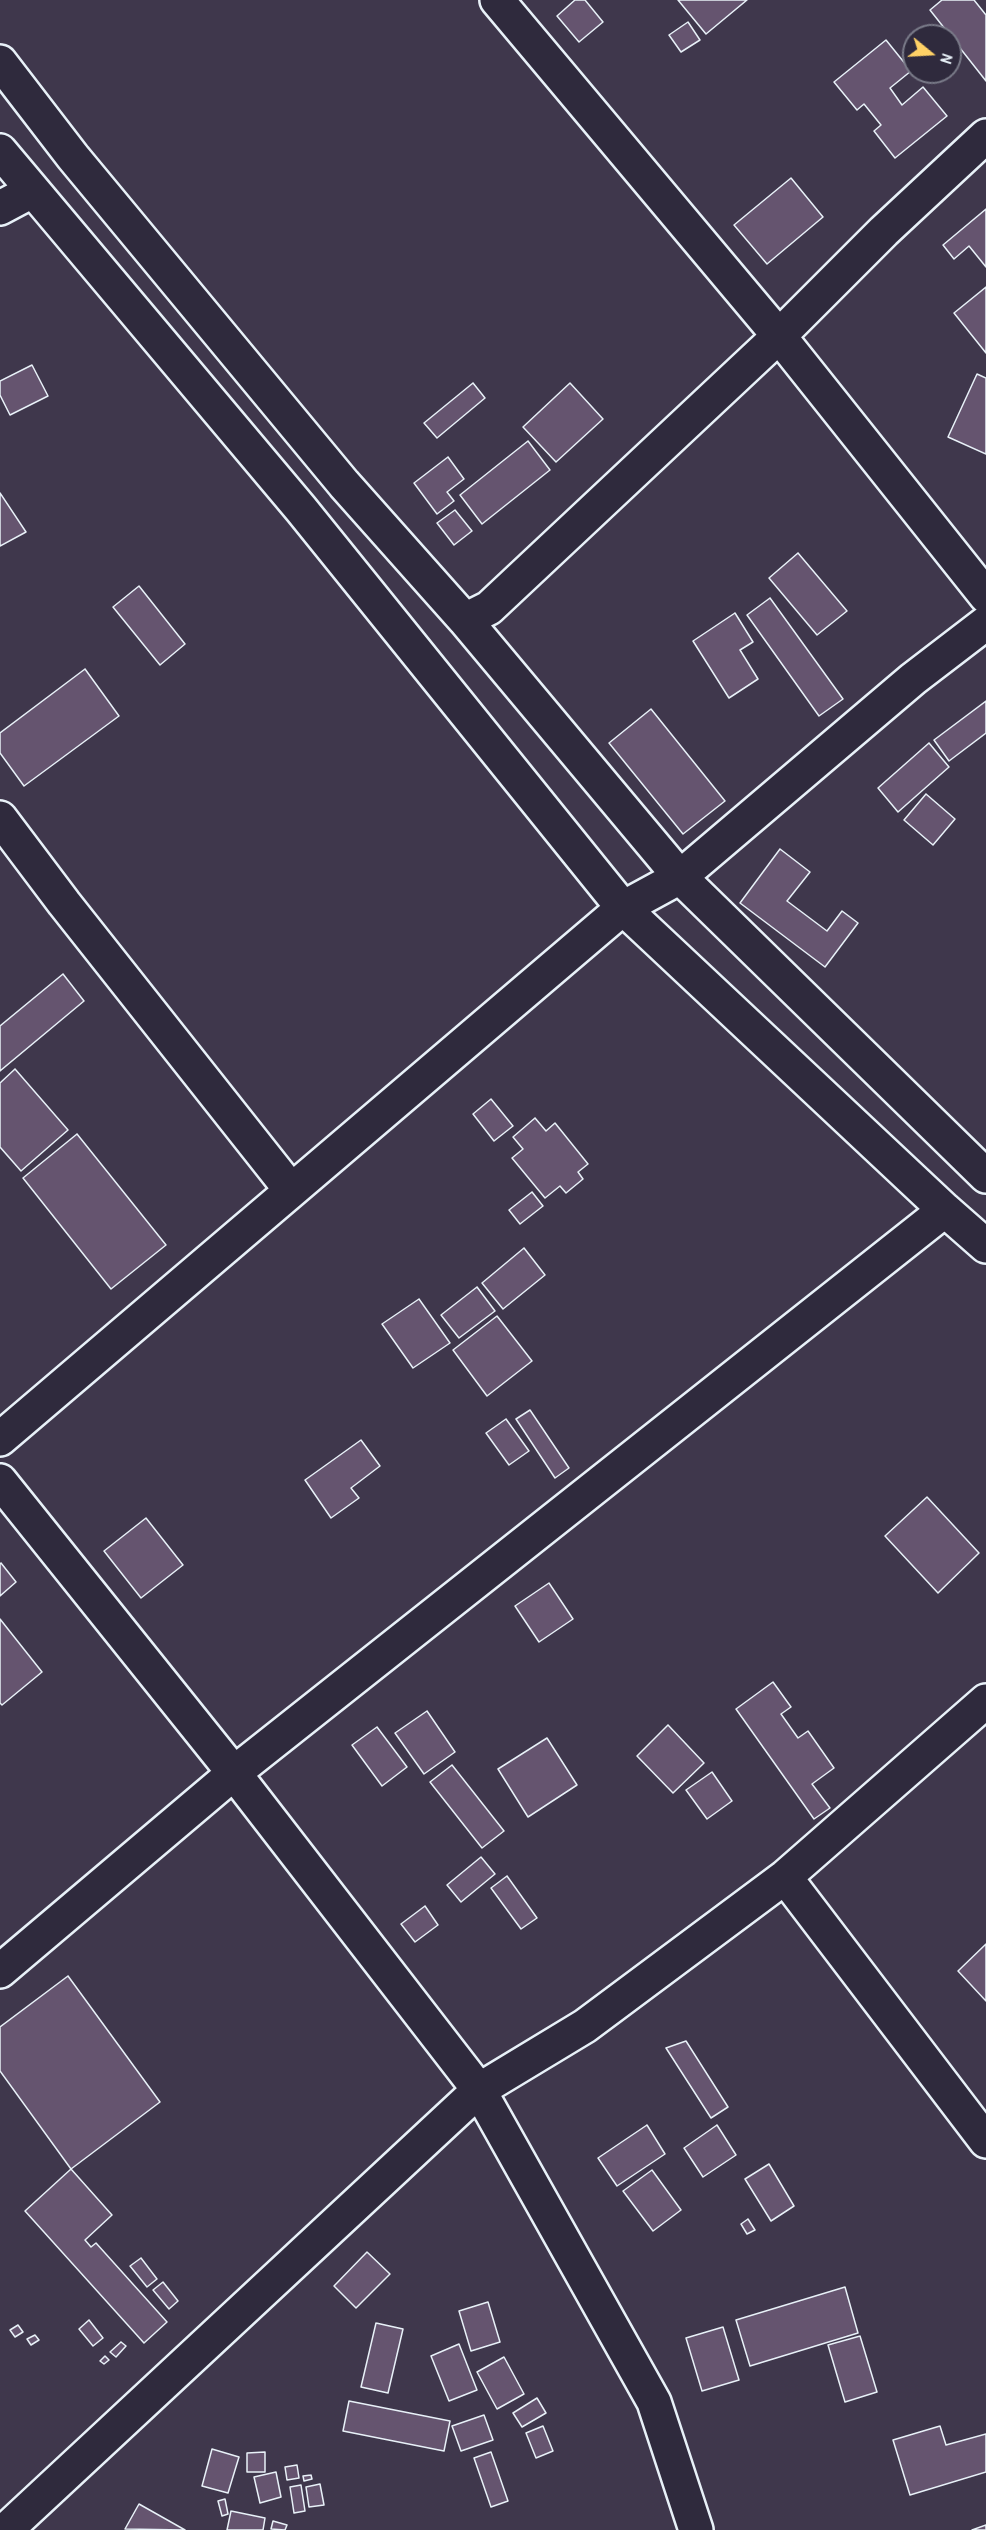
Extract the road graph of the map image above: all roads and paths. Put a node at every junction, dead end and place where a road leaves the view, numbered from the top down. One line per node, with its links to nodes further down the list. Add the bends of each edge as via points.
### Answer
1 (497, 0): 7 (street)
2 (0, 62): 9 (street, via 73,157 344,484)
3 (986, 136): 7 (street)
4 (0, 151): 5 (street)
5 (32, 191): 6 (street); 13 (street, via 301,509)
6 (0, 208)
7 (779, 336): 8 (street); 9 (street, via 489,608)
8 (986, 596)
9 (465, 620): 12 (street)
10 (986, 623): 12 (street, via 913,679)
11 (0, 818): 15 (street)
12 (680, 877): 13 (street); 14 (street)
13 (623, 908): 15 (street); 16 (street)
14 (986, 1176)
15 (291, 1190): 18 (street)
16 (945, 1210): 17 (street); 21 (street)
17 (986, 1246)
18 (0, 1439)
19 (0, 1481): 21 (street)
20 (986, 1701): 22 (street)
21 (234, 1773): 23 (street); 24 (street)
22 (785, 1877): 24 (street, via 585,2026); 25 (street)
23 (0, 1971)
24 (479, 2090): 26 (street); 27 (street, via 654,2402)
25 (986, 2140)
26 (6, 2530)
27 (696, 2530)

